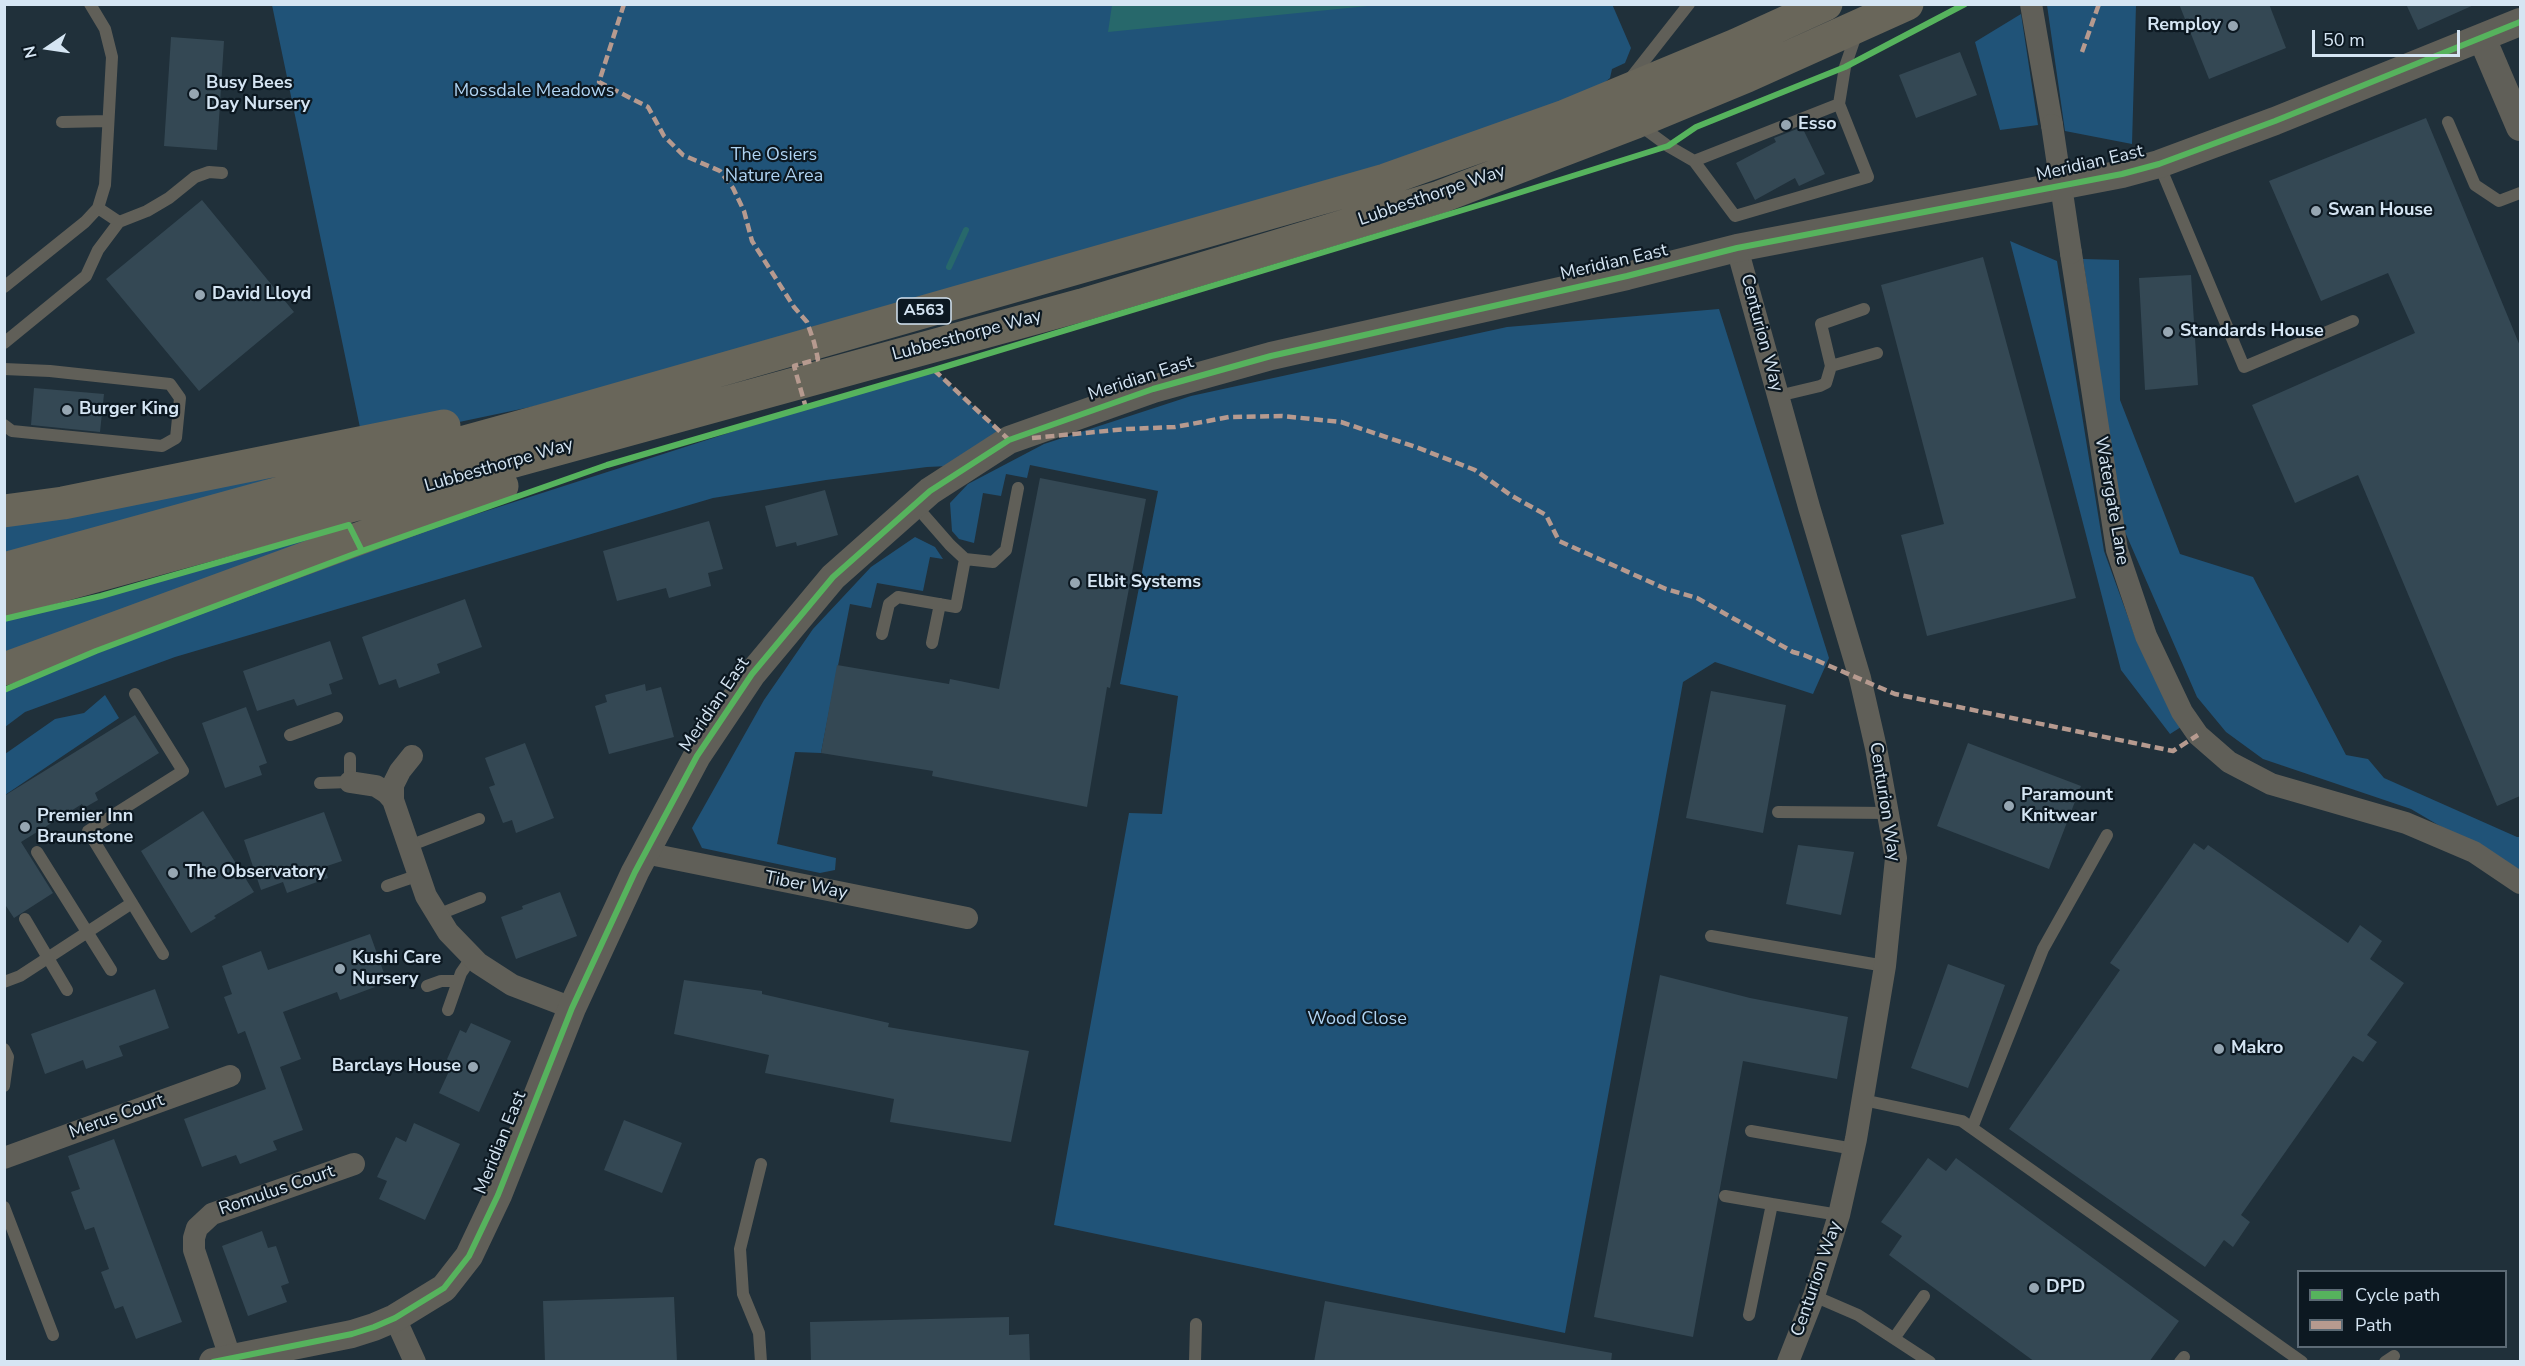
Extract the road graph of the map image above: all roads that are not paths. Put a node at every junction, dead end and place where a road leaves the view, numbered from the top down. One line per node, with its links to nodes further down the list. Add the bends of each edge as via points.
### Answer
1 (90, 4): 11 (lane, via 105,29 112,57)
2 (1689, 4): 9 (lane)
3 (1826, 4): 9 (highway, Lubbesthorpe Way / A563)
4 (1907, 4): 7 (highway, Lubbesthorpe Way / A563)
5 (2031, 4): 60 (street, Watergate Lane, bridge, via 2117,550 2146,636 2182,712 2198,735 2229,762 2271,784 2406,823 2474,852)
6 (2520, 22): 8 (street, Meridian East)
7 (1858, 28): 10 (lane, via 1845,67); 13 (highway, Lubbesthorpe Way / A563)
8 (2482, 39): 15 (street); 17 (street, Meridian East)
9 (1620, 92): 28 (highway, Lubbesthorpe Way / A563, via 1565,116 1385,180)
10 (1839, 104): 16 (lane); 16 (lane, via 1868,177 1736,216)
11 (108, 121): 12 (lane); 20 (lane, via 105,185)
12 (62, 122)
13 (1636, 122): 16 (lane); 31 (highway, Lubbesthorpe Way / A563, via 1429,200 1082,304)
14 (2448, 122): 19 (lane, via 2475,185 2499,201)
15 (2520, 127)
16 (1694, 160)
17 (2159, 164): 22 (street, Meridian East, via 2071,185); 25 (lane, via 2244,367)
18 (222, 173): 21 (lane, via 195,177 169,198)
19 (2520, 193)
20 (98, 208): 21 (lane); 23 (lane)
21 (119, 222): 26 (lane, via 98,250 86,276)
22 (1737, 248): 32 (street, Centurion Way); 35 (street, Meridian East, via 1271,356 1153,389 1009,440)
23 (4, 287)
24 (1864, 309): 29 (lane, via 1821,324)
25 (2353, 321)
26 (4, 343)
27 (1877, 353): 29 (lane)
28 (740, 363): 36 (highway, via 105,495); 38 (highway, Lubbesthorpe Way / A563)
29 (1831, 366): 32 (lane, via 1826,383)
30 (4, 369): 33 (lane, via 170,384 180,398 176,438 162,446 12,431)
31 (758, 393): 39 (highway, Lubbesthorpe Way / A563); 43 (highway)
32 (1778, 396): 53 (street, Centurion Way, via 1860,678)
33 (4, 425)
34 (1018, 488): 37 (lane, via 1006,550 993,562)
35 (915, 505): 37 (lane); 58 (street, Meridian East, via 833,577 752,674 697,756)
36 (4, 511)
37 (965, 559): 40 (lane, via 956,606)
38 (4, 569)
39 (4, 601)
40 (940, 604): 41 (lane, via 898,597 889,604); 42 (lane)
41 (882, 634)
42 (932, 643)
43 (4, 669)
44 (135, 694): 63 (lane, via 183,771 88,831)
45 (337, 718): 46 (lane)
46 (290, 735)
47 (414, 748): 51 (street, via 393,785)
48 (350, 758): 49 (lane)
49 (350, 782): 50 (lane); 51 (street, via 376,786)
50 (320, 783)
51 (393, 800): 56 (street)
52 (1778, 812): 53 (lane)
53 (1888, 813): 71 (street, Centurion Way, via 1896,858)
54 (479, 819): 56 (lane)
55 (2108, 835): 83 (lane, via 2043,949)
56 (409, 846): 59 (street)
57 (37, 852): 67 (lane)
58 (645, 853): 65 (street, Tiber Way); 77 (street, Meridian East)
59 (419, 874): 61 (lane); 64 (street)
60 (2520, 883)
61 (387, 886)
62 (480, 898): 64 (lane)
63 (132, 903): 67 (lane); 69 (lane)
64 (437, 915): 70 (street)
65 (967, 918)
66 (25, 919): 76 (lane)
67 (87, 932): 72 (lane); 74 (lane, via 20,976)
68 (1711, 936): 71 (lane)
69 (163, 954)
70 (472, 957): 73 (lane); 77 (street, via 512,985)
71 (1885, 966): 82 (street, Centurion Way)
72 (111, 970)
73 (458, 981): 75 (lane); 78 (lane)
74 (4, 982)
75 (427, 986)
76 (68, 990)
77 (572, 1008): 96 (street, Meridian East, via 498,1195 469,1257 444,1288)
78 (448, 1010)
79 (4, 1049): 81 (lane, via 8,1057)
80 (230, 1076): 86 (street, Merus Court)
81 (4, 1086)
82 (1863, 1100): 83 (lane, via 1962,1121); 85 (street, Centurion Way)
83 (1972, 1128): 106 (lane)
84 (1751, 1131): 85 (lane)
85 (1854, 1149): 92 (street, Centurion Way)
86 (4, 1158)
87 (354, 1164): 100 (street, Romulus Court, via 212,1214 197,1228 194,1250)
88 (761, 1164): 102 (lane, via 740,1249 743,1294 759,1333)
89 (1725, 1196): 90 (lane)
90 (1772, 1204): 92 (lane); 95 (lane)
91 (4, 1207): 98 (lane)
92 (1839, 1215): 93 (street, Centurion Way)
93 (1814, 1296): 99 (lane, via 1858,1315); 104 (street, Centurion Way)
94 (1924, 1296): 99 (lane)
95 (1749, 1315)
96 (395, 1318): 100 (street, Meridian East, via 352,1334); 101 (street)
97 (1196, 1324): 103 (lane)
98 (53, 1335)
99 (1894, 1337): 105 (lane)
100 (222, 1359)
101 (416, 1362)
102 (761, 1362)
103 (1195, 1362)
104 (1788, 1362)
105 (1930, 1362)
106 (2302, 1362)

